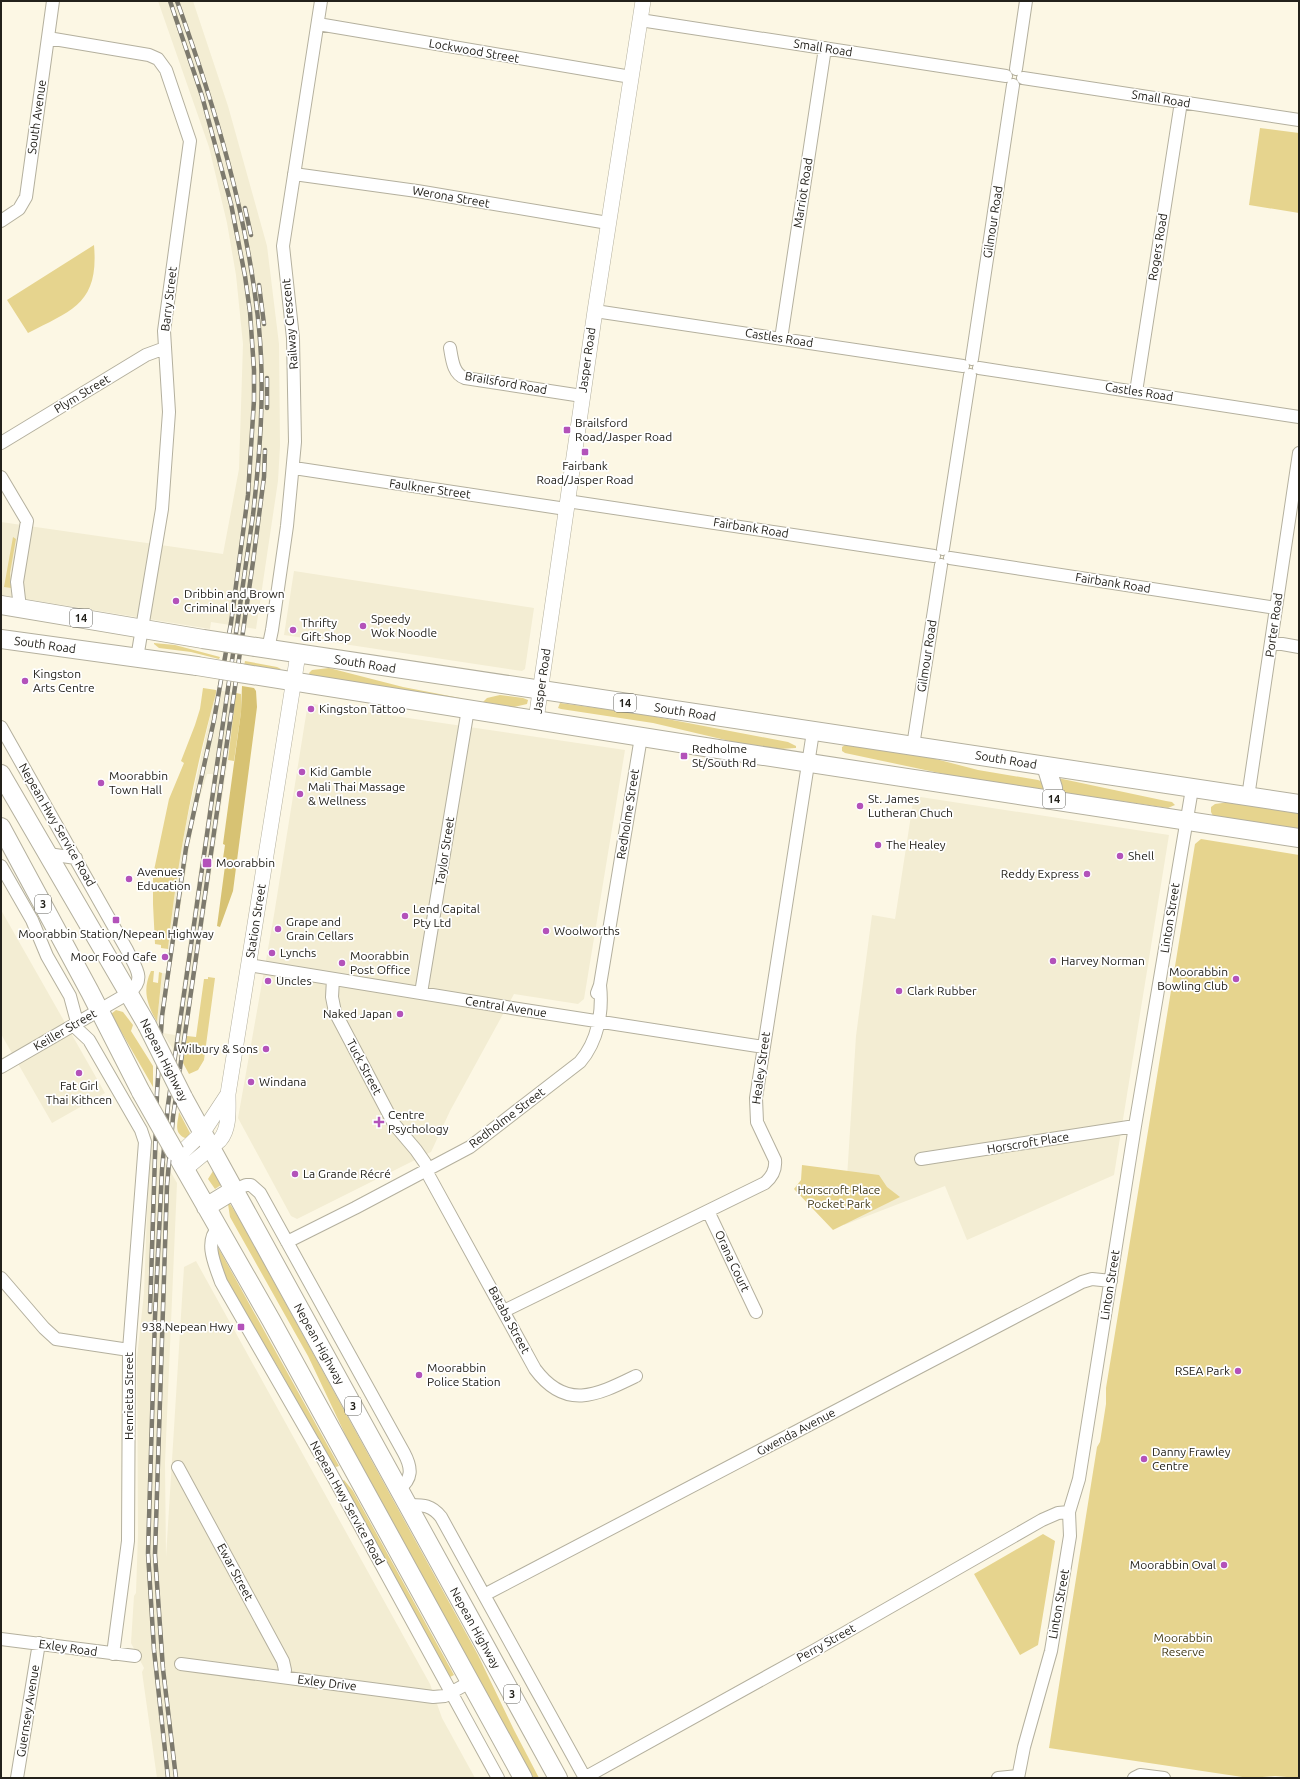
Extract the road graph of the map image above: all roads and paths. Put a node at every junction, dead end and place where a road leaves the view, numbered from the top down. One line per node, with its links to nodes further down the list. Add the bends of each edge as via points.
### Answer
1 (53, 1): 7 (street, South Avenue)
2 (321, 1): 6 (street, Railway Crescent)
3 (643, 1): 5 (main road, Jasper Road)
4 (1026, 1): 10 (street, Gilmour Road)
5 (640, 20): 8 (street, Small Road); 9 (main road, Jasper Road)
6 (318, 24): 9 (street, Lockwood Street); 13 (street, Railway Crescent)
7 (48, 38): 14 (street, South Avenue, via 26,197 19,209); 18 (street, Barry Street, via 149,55 158,59 166,70 190,141 164,331)
8 (824, 48): 10 (street, Small Road); 17 (street, Marriot Road)
9 (631, 77): 15 (main road, Jasper Road)
10 (1014, 77): 11 (street, Small Road); 20 (street, Gilmour Road)
11 (1181, 102): 12 (street, Small Road); 21 (street, Rogers Road)
12 (1299, 120)
13 (294, 174): 15 (street, Werona Street, via 417,191); 26 (street, Railway Crescent, via 283,253 294,366)
14 (1, 221)
15 (608, 224): 16 (main road, Jasper Road)
16 (595, 311): 17 (street, Castles Road); 22 (main road, Jasper Road)
17 (781, 338): 20 (street, Castles Road)
18 (165, 348): 24 (street, Plym Street, via 146,355); 34 (street, Barry Street, via 169,412 162,509)
19 (450, 348): 22 (street, Brailsford Road, via 455,368 461,377)
20 (971, 367): 21 (street, Castles Road); 30 (street, Gilmour Road)
21 (1136, 392): 23 (street, Castles Road)
22 (582, 396): 29 (main road, Jasper Road)
23 (1299, 417)
24 (1, 443)
25 (1299, 452): 28 (street, Porter Road)
26 (294, 468): 29 (street, Faulkner Street); 40 (street, Railway Crescent, via 272,630)
27 (1, 478): 32 (street, via 26,518 17,582)
28 (1297, 480): 33 (street, Porter Road)
29 (566, 505): 30 (street, Fairbank Road); 44 (main road, Jasper Road)
30 (942, 557): 33 (street, Fairbank Road); 50 (street, Gilmour Road)
31 (1, 605): 32 (highway, South Road / 14)
32 (20, 608): 34 (highway, South Road / 14)
33 (1276, 608): 37 (street, Porter Road)
34 (142, 629): 40 (highway, South Road / 14, bridge); 42 (street, Barry Street)
35 (1, 630): 38 (highway)
36 (1, 639): 38 (highway, South Road / 14)
37 (1271, 642): 39 (street); 55 (street, Porter Road)
38 (39, 643): 42 (highway, South Road / 14)
39 (1299, 646)
40 (262, 648): 41 (highway, South Road / 14)
41 (298, 654): 43 (main road, Station Street); 44 (highway, South Road / 14)
42 (137, 658): 43 (highway, South Road / 14, bridge)
43 (294, 681): 45 (highway, South Road / 14); 64 (main road, Station Street)
44 (540, 690): 46 (main road, Jasper Road); 48 (highway, South Road / 14)
45 (468, 709): 46 (highway, South Road / 14); 69 (street, Taylor Street)
46 (536, 720): 49 (highway, South Road / 14)
47 (1, 727): 62 (street, Nepean Hwy Service Road)
48 (813, 732): 50 (highway, South Road / 14); 51 (street, Healey Street)
49 (641, 737): 51 (highway, South Road / 14); 71 (street, Redholme Street, via 600,985 595,998)
50 (913, 746): 52 (highway, South Road / 14)
51 (809, 763): 56 (highway, South Road / 14); 73 (street, Healey Street)
52 (1046, 766): 54 (highway, South Road / 14); 56 (highway)
53 (1, 774): 61 (highway, Nepean Highway / 3)
54 (1192, 789): 55 (highway, South Road / 14); 58 (street, Linton Street)
55 (1248, 797): 57 (highway, South Road / 14)
56 (1054, 799): 58 (highway, South Road / 14)
57 (1299, 804)
58 (1186, 820): 60 (highway, South Road / 14); 76 (street, Linton Street)
59 (1, 828): 65 (highway, 3)
60 (1299, 838)
61 (48, 854): 62 (street); 68 (highway, Nepean Highway / 3)
62 (76, 858): 68 (street, Nepean Hwy Service Road, via 138,971 138,983)
63 (1, 866): 67 (street, via 32,920 46,956)
64 (249, 965): 66 (street, Central Avenue); 75 (main road, Station Street)
65 (80, 972): 67 (street); 70 (highway, 3)
66 (332, 979): 69 (street, Central Avenue); 81 (street, Tuck Street, via 334,1012 394,1124 416,1150)
67 (62, 982): 72 (street, via 73,1004)
68 (129, 993): 70 (street, Keiller Street); 77 (highway, Nepean Highway / 3, bridge)
69 (421, 993): 71 (street, Central Avenue)
70 (100, 1010): 72 (street, Keiller Street); 79 (highway, 3, bridge, via 141,1092)
71 (594, 1021): 73 (street, Central Avenue); 81 (street, Redholme Street, via 588,1037 589,1048 580,1062 480,1140)
72 (75, 1024): 74 (street, Keiller Street); 91 (street, Henrietta Street, via 90,1040 144,1137)
73 (764, 1047): 84 (street, Healey Street, via 756,1115 775,1160 773,1172 765,1183)
74 (1, 1067)
75 (228, 1094): 77 (main road, Station Street); 78 (main road, Station Street, via 224,1135)
76 (1135, 1126): 80 (street, Horscroft Place); 88 (street, Linton Street)
77 (203, 1132): 78 (highway, Nepean Highway / 3); 79 (main road, Station Street)
78 (211, 1148): 79 (main road, Station Street); 82 (highway, Nepean Highway / 3)
79 (179, 1159): 83 (highway, 3)
80 (921, 1159)
81 (427, 1169): 86 (street, Redholme Street); 89 (street, Bataba Street)
82 (234, 1190): 83 (highway); 86 (street, via 246,1185 254,1186); 96 (highway, Nepean Highway / 3)
83 (206, 1207): 85 (highway, 3)
84 (708, 1211): 89 (street, Healey Street); 90 (street, Orana Court)
85 (218, 1228): 94 (street, Nepean Hwy Service Road, via 211,1236 211,1245 214,1264 221,1282); 95 (highway, 3)
86 (287, 1242): 96 (street, via 408,1461 410,1475 404,1486)
87 (1, 1278): 91 (street, via 56,1339)
88 (1111, 1281): 97 (street, Linton Street, via 1079,1479); 98 (street, Gwenda Avenue, via 1092,1279 1082,1282)
89 (504, 1311): 92 (street, Bataba Street, via 535,1369 558,1391 576,1396 593,1395)
90 (756, 1312)
91 (129, 1350): 101 (street, Henrietta Street, via 128,1541)
92 (636, 1376)
93 (178, 1467): 104 (street, Ewar Street, via 283,1661)
94 (331, 1473): 95 (street); 106 (street, Nepean Hwy Service Road)
95 (357, 1476): 105 (highway, 3)
96 (403, 1498): 98 (street, via 437,1511); 111 (highway, Nepean Highway / 3)
97 (1069, 1512): 107 (street, Linton Street, via 1070,1536 1051,1651); 112 (street, Perry Street, via 1058,1513 1042,1520)
98 (484, 1596): 112 (street)
99 (1, 1639): 100 (street, Exley Road)
100 (39, 1644): 101 (street, Exley Road); 108 (street, Guernsey Avenue)
101 (113, 1654): 102 (street, Exley Road)
102 (135, 1656)
103 (181, 1664): 104 (street, Exley Drive)
104 (284, 1678): 106 (street, Exley Drive, via 433,1697 445,1696)
105 (470, 1682): 106 (street, Exley Drive); 110 (highway, 3)
106 (451, 1692): 109 (street, Nepean Hwy Service Road)
107 (1018, 1777): 113 (street)
108 (17, 1778)
109 (498, 1778)
110 (523, 1778)
111 (558, 1778)
112 (585, 1778)
113 (998, 1778)
114 (1134, 1778): 115 (street, via 1140,1775)
115 (1164, 1778)

